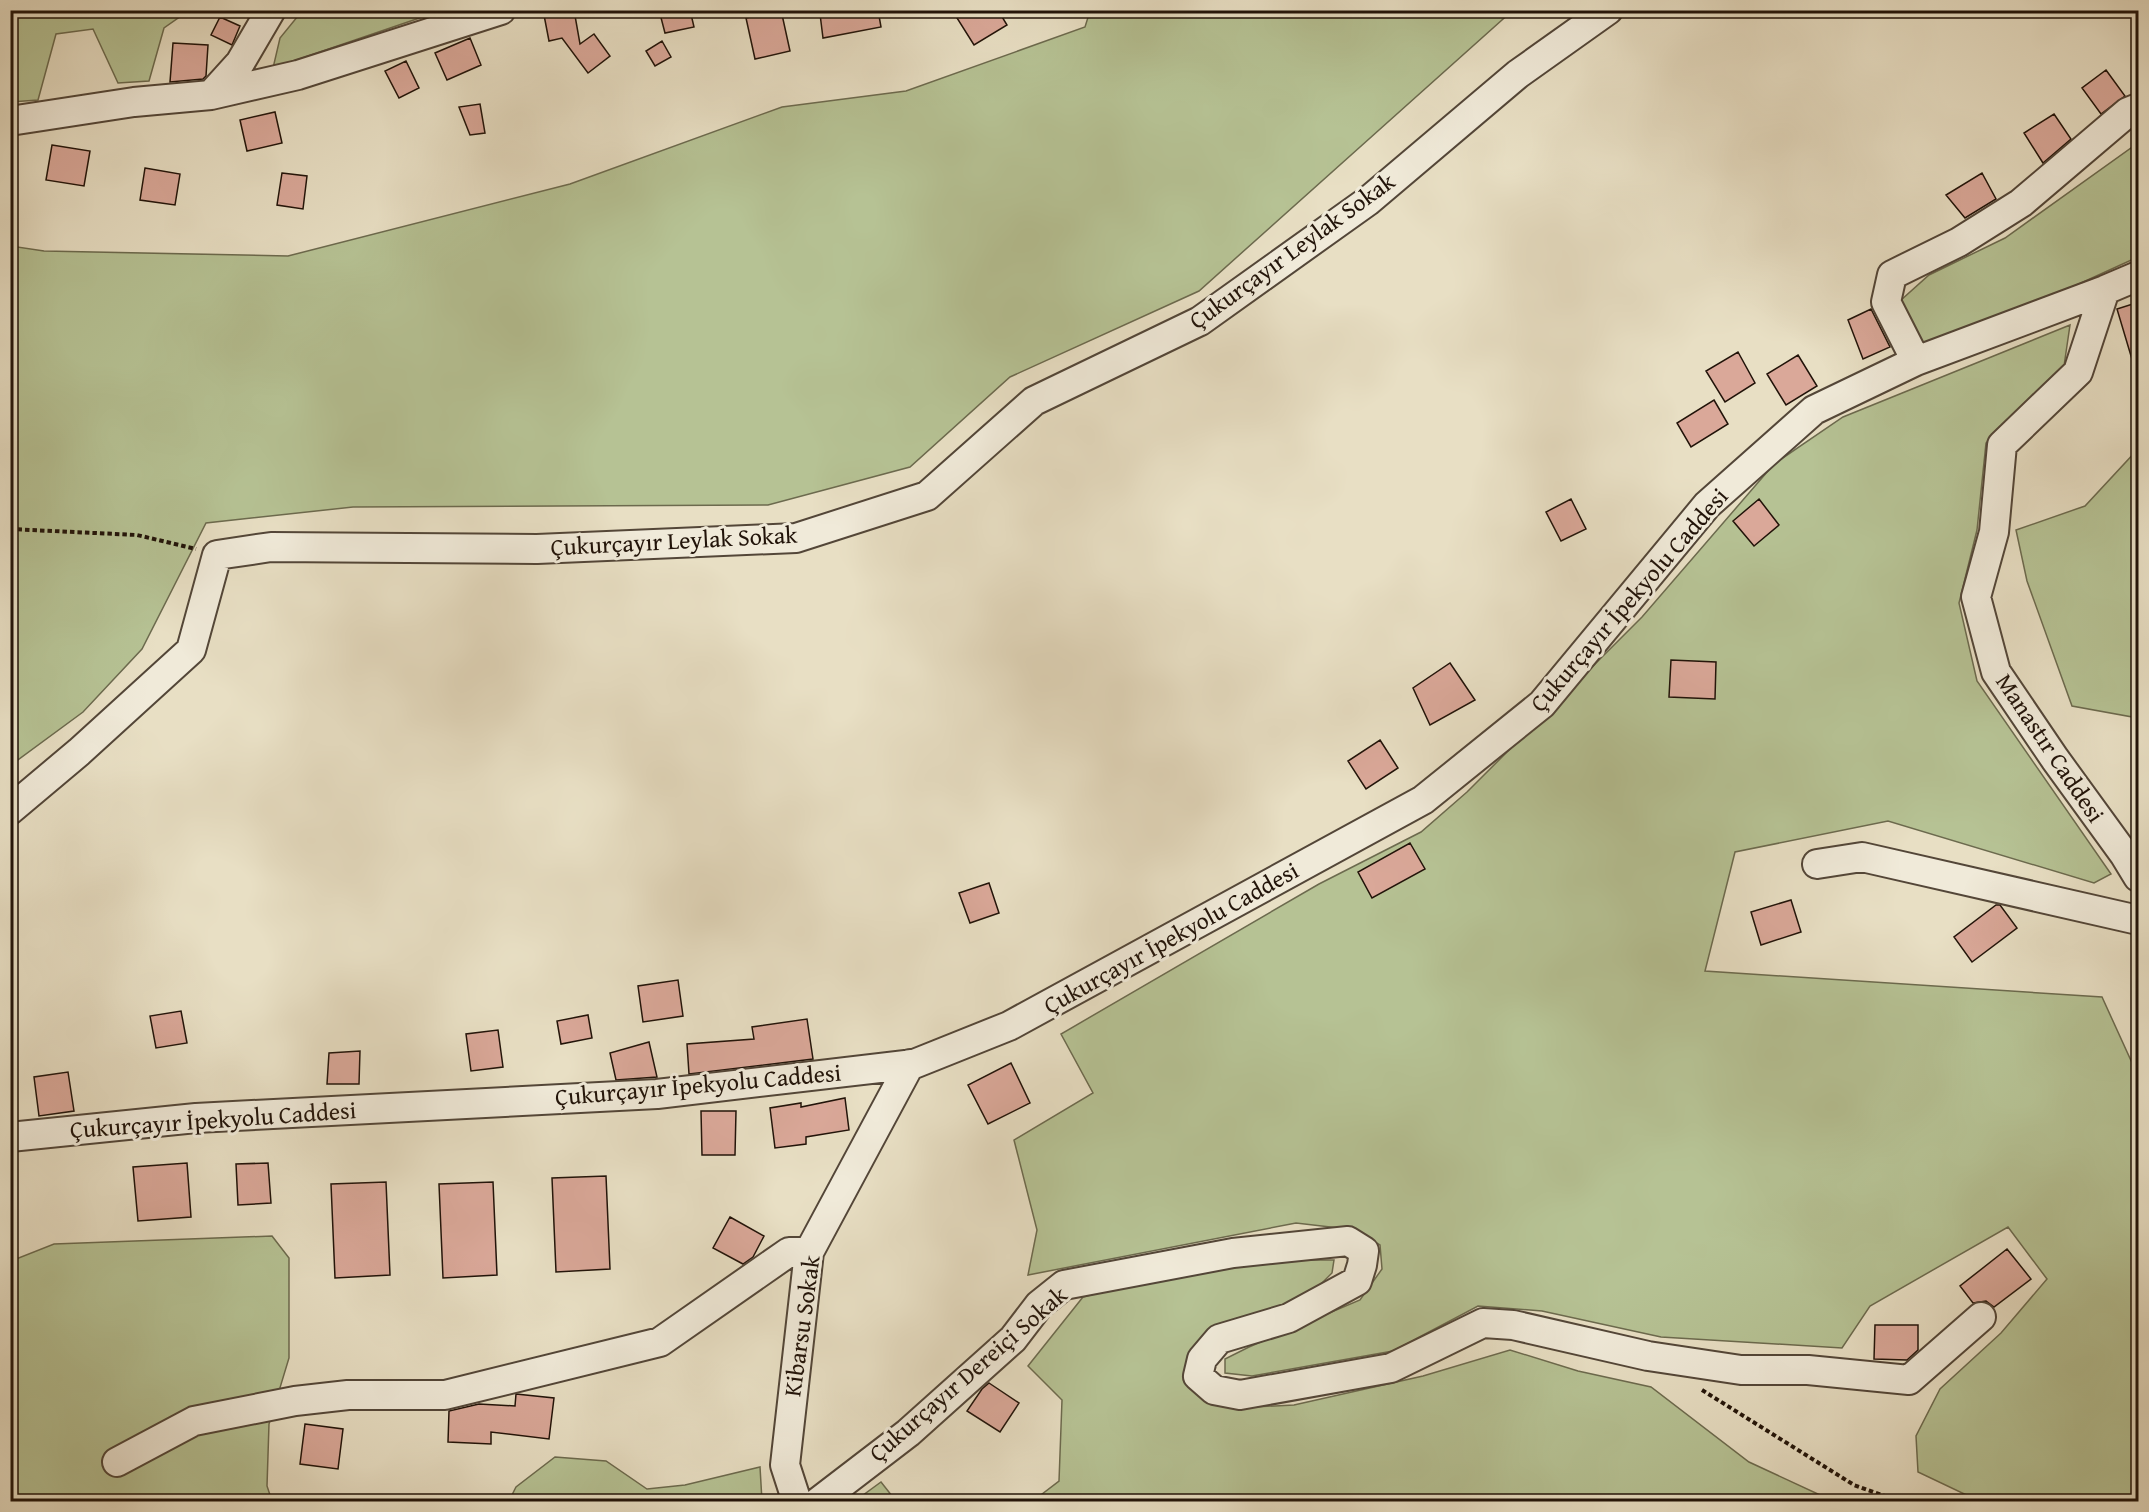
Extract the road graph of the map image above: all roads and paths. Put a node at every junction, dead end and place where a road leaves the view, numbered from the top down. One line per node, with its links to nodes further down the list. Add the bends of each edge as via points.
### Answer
1 (271, 10): 4 (street, via 240,63)
2 (501, 10): 4 (street, via 298,75)
3 (1608, 10): 12 (street, Çukurçayır Leylak Sokak, via 1518,75 1368,201 1209,315 1034,400 927,496 796,538 537,549 271,547)
4 (211, 95): 6 (street)
5 (2139, 108): 10 (street, via 2128,112 2021,203 1959,242 1892,275 1886,302)
6 (10, 121)
7 (2139, 276): 9 (street, Çukurçayır İpekyolu Caddesi)
8 (2139, 288): 9 (street)
9 (2105, 290): 10 (street, Çukurçayır İpekyolu Caddesi); 15 (street, Manastır Caddesi, via 2078,372 2002,445 1994,532 1976,597 1996,672)
10 (1916, 361): 17 (street, Çukurçayır İpekyolu Caddesi, via 1814,410 1707,505 1542,704 1423,800 1008,1026)
11 (10, 529): 12 (path, via 137,535)
12 (217, 555): 13 (street, via 191,650)
13 (10, 810)
14 (1817, 864): 16 (street, via 1862,857)
15 (2139, 877)
16 (2139, 920)
17 (910, 1064): 18 (street, Çukurçayır İpekyolu Caddesi, via 657,1094 196,1118); 19 (street, Kibarsu Sokak)
18 (10, 1137)
19 (809, 1252): 22 (street, via 789,1252 660,1342 445,1395 348,1395 194,1421); 23 (street, Kibarsu Sokak, via 785,1465)
20 (1981, 1317): 24 (street, Çukurçayır Dereiçi Sokak, via 1909,1380 1808,1370 1741,1370 1648,1356 1513,1325 1483,1323 1391,1368 1240,1395 1214,1390 1198,1376 1202,1359 1219,1340 1289,1318 1357,1281 1364,1251 1347,1241 1233,1253 1064,1285 1039,1305 1013,1339 908,1433)
21 (1697, 1387): 25 (path, via 1854,1485)
22 (117, 1462)
23 (797, 1502)
24 (818, 1502)
25 (1900, 1502)

